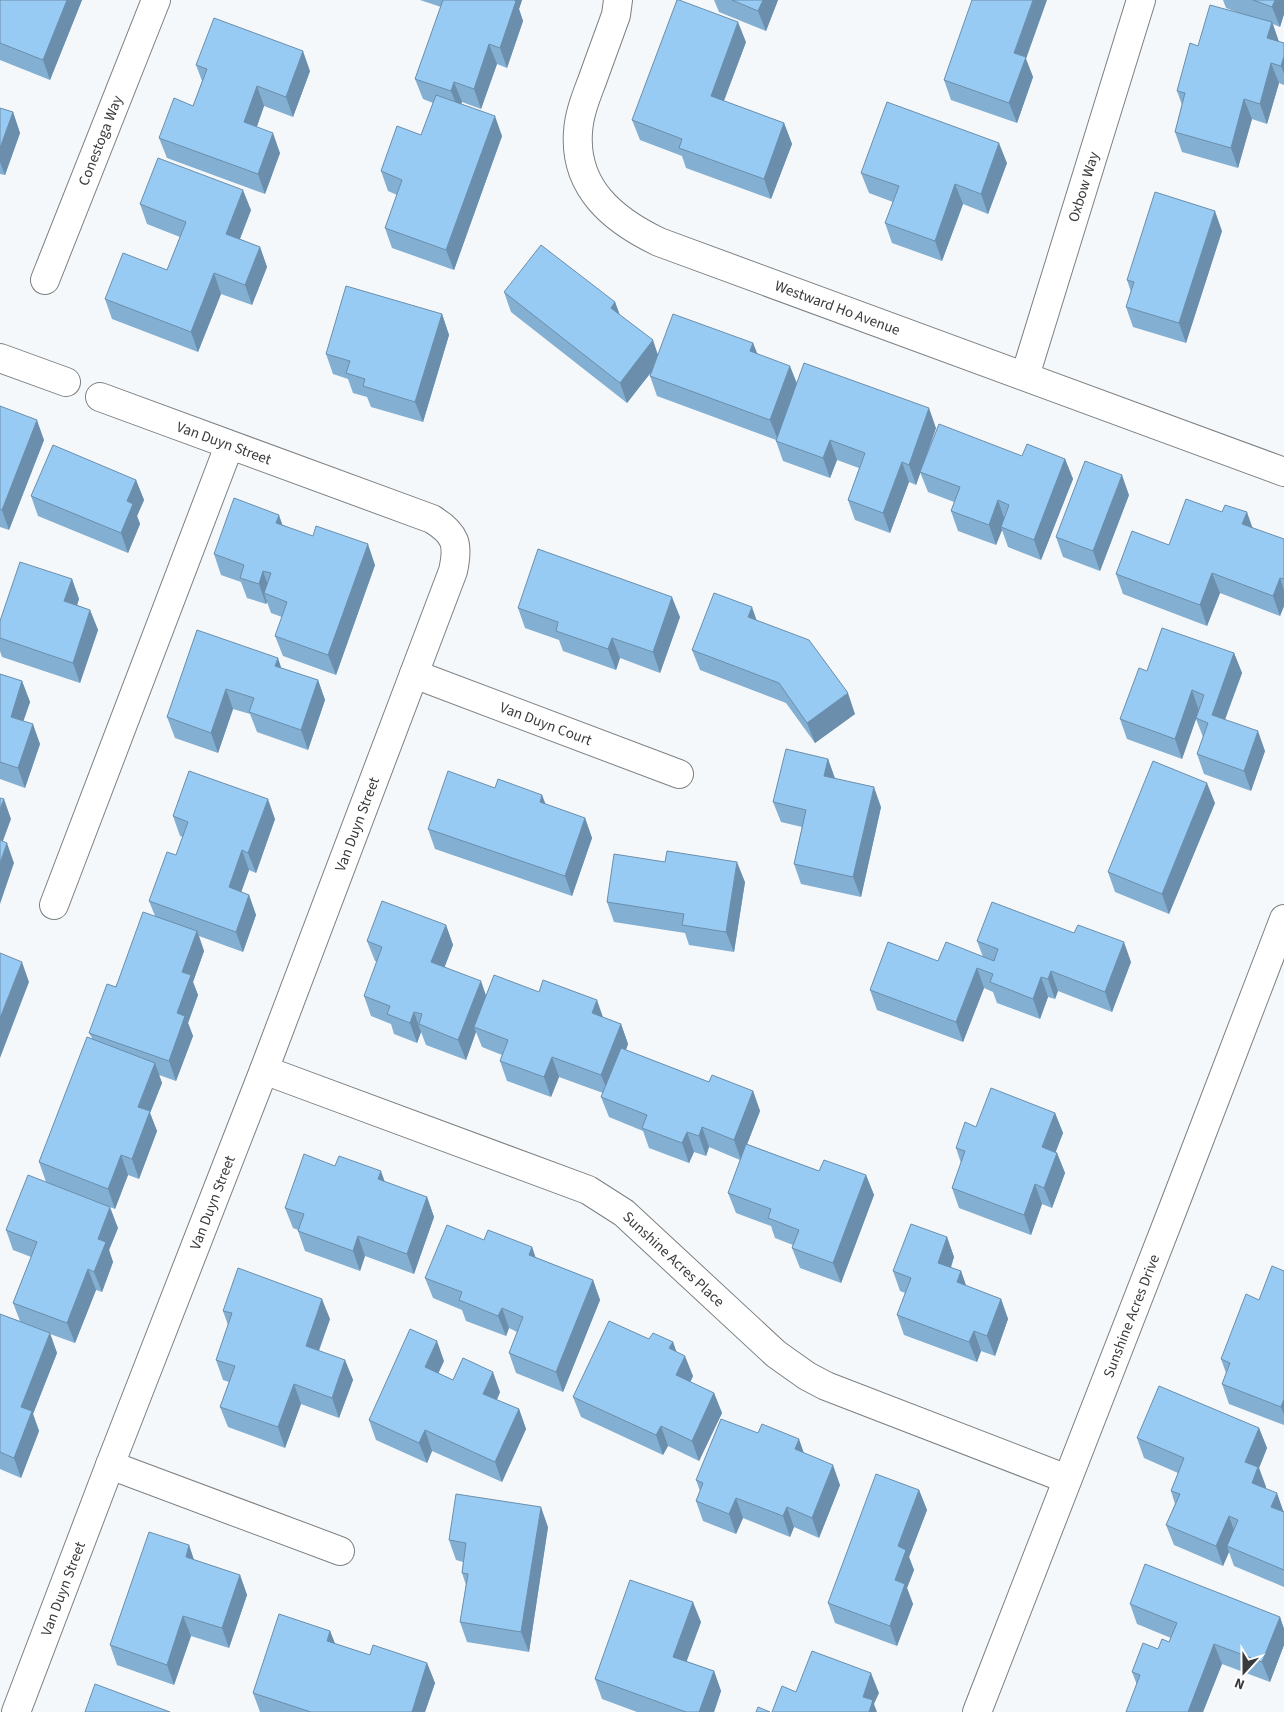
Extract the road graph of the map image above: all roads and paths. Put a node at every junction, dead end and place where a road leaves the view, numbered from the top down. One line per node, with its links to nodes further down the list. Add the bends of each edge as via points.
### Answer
1 (156, 0): 4 (street, Conestoga Way)
2 (618, 0): 6 (street, Westward Ho Avenue, via 616,16 581,111 578,131 582,168 601,203 638,232 659,242)
3 (1141, 0): 6 (street, Oxbow Way)
4 (45, 280)
5 (0, 358): 7 (street)
6 (1025, 376): 10 (street, Westward Ho Avenue)
7 (66, 382)
8 (100, 397): 9 (street, Van Duyn Street)
9 (229, 446): 11 (street, Van Duyn Street, via 432,520 446,528 454,538 457,556); 13 (street)
10 (1284, 472)
11 (414, 674): 12 (street, Van Duyn Court); 15 (street, Van Duyn Street)
12 (678, 774)
13 (54, 905)
14 (1284, 919): 17 (street, Sunshine Acres Drive)
15 (264, 1070): 16 (street, Van Duyn Street); 17 (street, Sunshine Acres Place, via 588,1190 624,1213 776,1354 807,1376)
16 (110, 1465): 18 (street); 19 (street, Van Duyn Street)
17 (1067, 1479): 20 (street, Sunshine Acres Drive)
18 (340, 1551)
19 (16, 1712)
20 (977, 1712)

